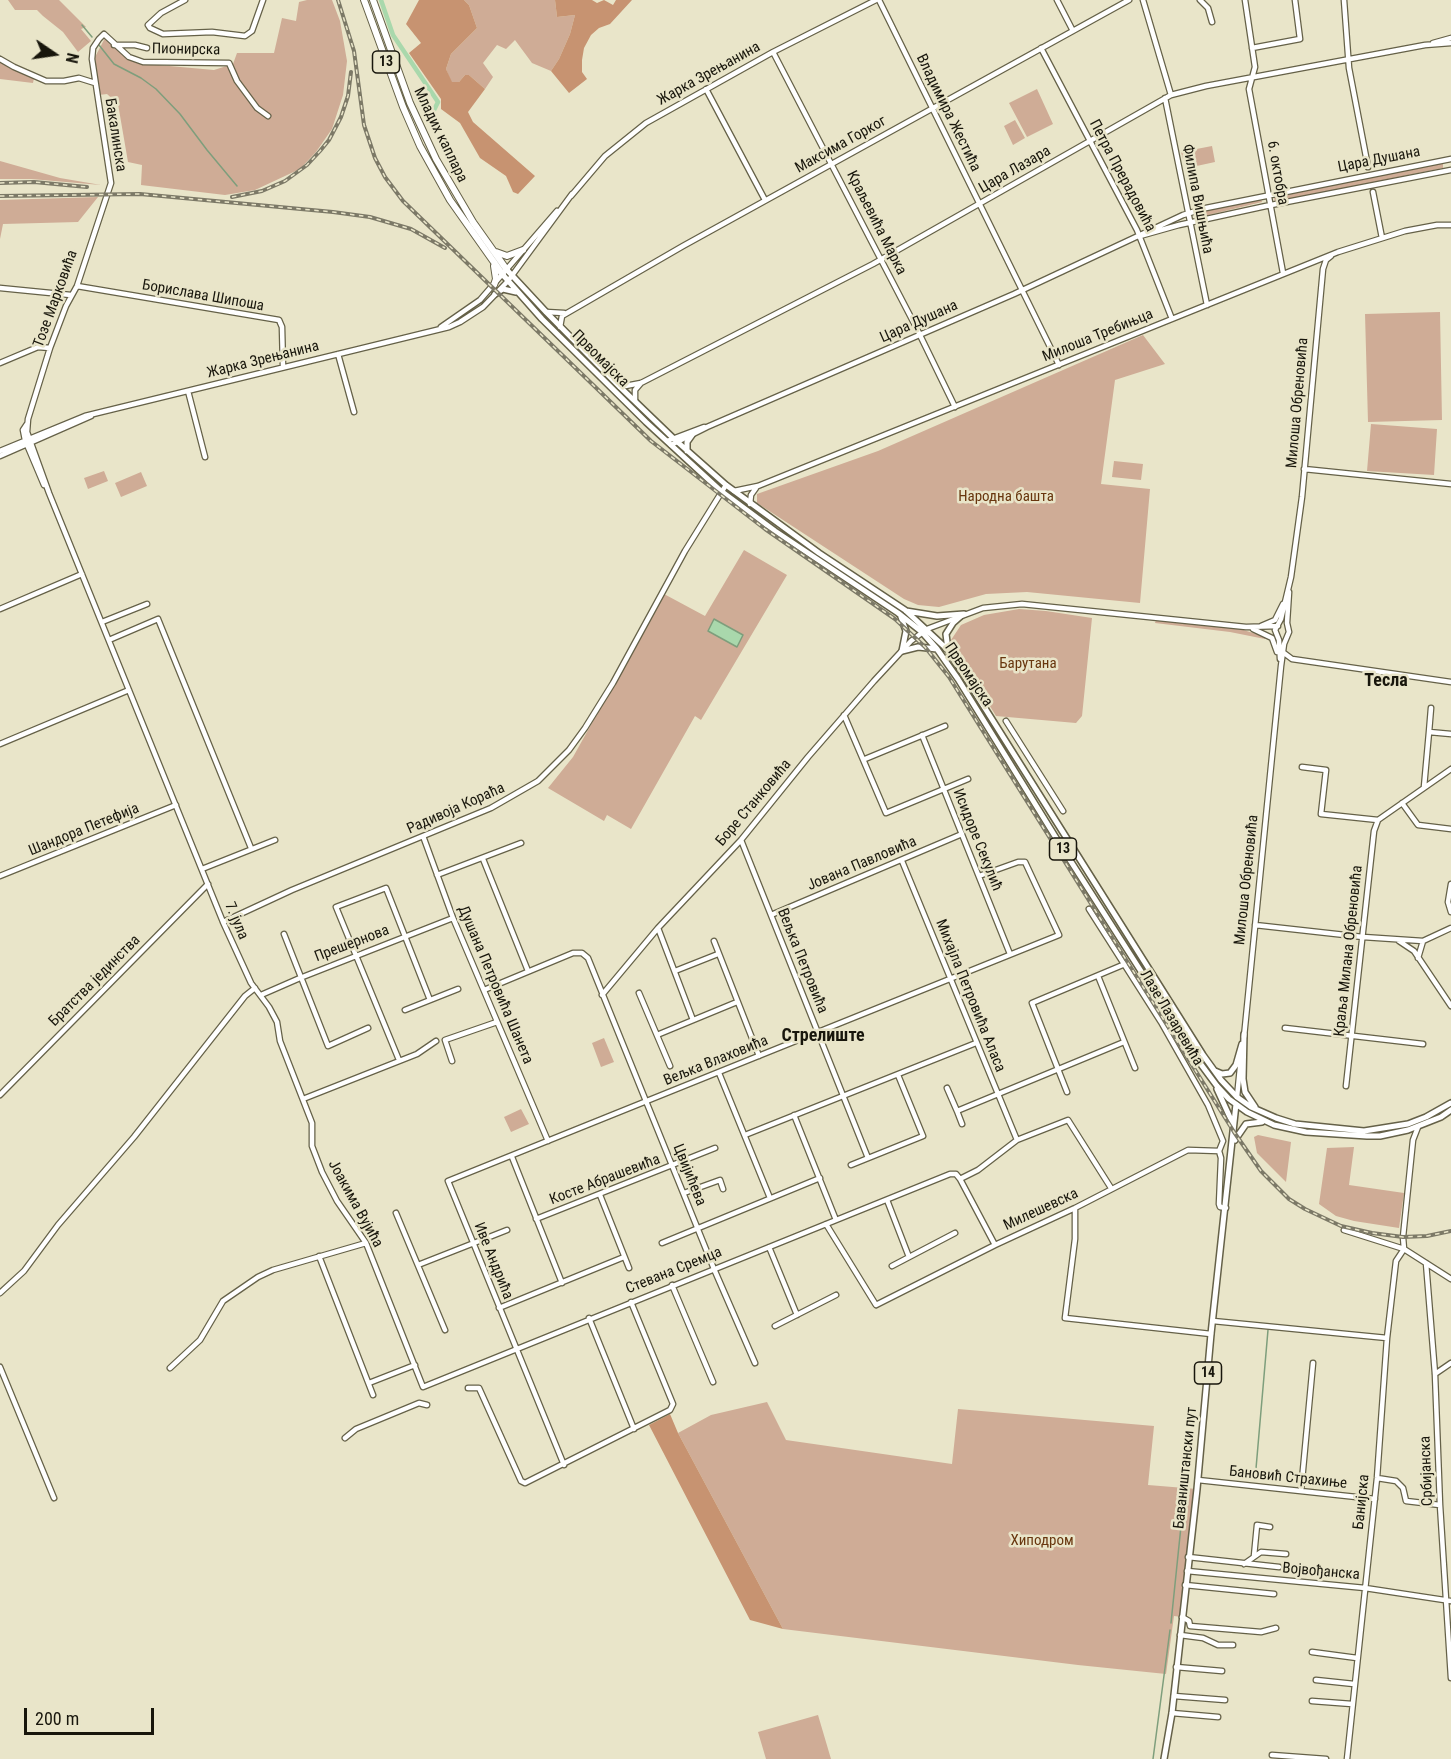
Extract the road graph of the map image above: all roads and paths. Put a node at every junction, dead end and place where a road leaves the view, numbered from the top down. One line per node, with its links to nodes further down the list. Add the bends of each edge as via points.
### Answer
1 (185, 0): 2 (street, Пионирска, via 161,13 148,25 150,28 162,34 212,32 245,36 252,31)
2 (263, 0)
3 (364, 0): 54 (highway, Младих каплара / 13, via 410,122 450,200)
4 (373, 0): 49 (highway, Младих каплара / 13, via 427,141)
5 (877, 0): 22 (street, Жарка Зрењанина); 30 (street, Владимира Жестића)
6 (1057, 0): 14 (street)
7 (1129, 0): 14 (street, Максима Горког)
8 (1143, 0): 28 (street)
9 (1200, 0): 13 (street, via 1208,8)
10 (1245, 0): 21 (street, 6. октобра)
11 (1295, 0): 21 (street, via 1300,39)
12 (1344, 0): 24 (street)
13 (1212, 22)
14 (1073, 31): 20 (street, Максима Горког)
15 (1451, 38): 18 (street, Цара Лазара)
16 (1451, 43): 18 (street, Цара Лазара)
17 (114, 45): 19 (street); 26 (street, via 104,34 93,48); 31 (street, Пионирска, via 143,62 229,63 237,81)
18 (1425, 45): 24 (street, Цара Лазара)
19 (147, 48)
20 (1041, 48): 30 (street, Максима Горког); 32 (street, Петра Прерадовића)
21 (1252, 48): 25 (street, 6. октобра)
22 (773, 52): 27 (street, Жарка Зрењанина); 34 (street, Краљевића Марка)
23 (0, 59): 26 (street, Бакалинска, via 46,81 80,78)
24 (1348, 60): 25 (street, Цара Лазара); 35 (street)
25 (1252, 78): 28 (street, Цара Лазара); 40 (street, 6. октобра, via 1249,89)
26 (95, 83): 37 (street, Бакалинска)
27 (705, 89): 39 (street, Жарка Зрењанина, via 624,138); 41 (street)
28 (1171, 95): 29 (street, Цара Лазара)
29 (1165, 98): 32 (street, Цара Лазара); 44 (street, Филипа Вишњића)
30 (933, 108): 34 (street, Максима Горког); 42 (street, Владимира Жестића)
31 (268, 116)
32 (1090, 141): 42 (street, Цара Лазара); 47 (street, Петра Прерадовића)
33 (1451, 159): 40 (street, Цара Душана)
34 (832, 163): 41 (street, Максима Горког); 52 (street, Краљевића Марка)
35 (1368, 167)
36 (1451, 170): 43 (street, Цара Душана)
37 (111, 183): 60 (street, Тозе Марковића)
38 (1373, 192): 48 (street)
39 (573, 194): 50 (street, Жарка Зрењанина); 58 (street, Жарка Зрењанина)
40 (1268, 195): 43 (street, 6. октобра); 44 (street, Цара Душана)
41 (765, 200): 68 (street, Максима Горког)
42 (979, 204): 52 (street, Цара Лазара); 62 (street, Владимира Жестића)
43 (1270, 206): 45 (street, Цара Душана); 57 (street, 6. октобра)
44 (1188, 213): 45 (street, Филипа Вишњића); 47 (street, Цара Душана)
45 (1190, 223): 47 (street, Цара Душана); 66 (street, Филипа Вишњића)
46 (1451, 225): 48 (street, Милоша Требињца)
47 (1140, 236): 62 (street, Цара Душана); 69 (street, Петра Прерадовића)
48 (1382, 238): 51 (street, Милоша Требињца)
49 (492, 250): 50 (highway, via 507,256); 56 (highway, Младих каплара / 13)
50 (523, 250): 56 (street, Жарка Зрењанина)
51 (1333, 255): 53 (street, Милоша Требињца); 55 (street)
52 (881, 260): 72 (street, Краљевића Марка); 78 (street, Цара Лазара)
53 (1312, 262): 55 (street); 57 (street, Милоша Требињца)
54 (493, 263): 56 (highway, 13); 59 (highway)
55 (1323, 269): 98 (street, Милоша Обреновића)
56 (505, 272): 58 (main road, Првомајска / 13); 59 (street, Жарка Зрењанина)
57 (1283, 273): 66 (street, Милоша Требињца)
58 (510, 278): 63 (main road, Првомајска / 13); 64 (street, Жарка Зрењанина); 67 (main road, Првомајска / 13)
59 (494, 285): 70 (street, Жарка Зрењанина, via 474,306)
60 (77, 286): 65 (street, Тозе Марковића); 77 (street, Борислава Шипоша, via 279,321)
61 (0, 288): 65 (street)
62 (1022, 290): 72 (street, Цара Душана); 76 (street, Владимира Жестића)
63 (518, 293): 64 (main road, via 507,289); 91 (main road, Првомајска / 13)
64 (495, 294): 70 (street, Жарка Зрењанина, via 469,318)
65 (71, 295): 73 (street, Тозе Марковића)
66 (1206, 305): 69 (street, Милоша Требињца)
67 (546, 312): 68 (street); 71 (main road, Првомајска / 13)
68 (567, 313): 71 (street, via 561,319)
69 (1172, 319): 76 (street, Милоша Требињца)
70 (441, 327): 74 (street, Жарка Зрењанина)
71 (561, 328): 79 (main road, Првомајска / 13)
72 (920, 335): 82 (street, Краљевића Марка); 86 (street, Цара Душана)
73 (50, 348): 75 (street, via 38,347); 85 (street, Тозе Марковића)
74 (338, 354): 77 (street, Жарка Зрењанина); 83 (street)
75 (0, 363)
76 (1059, 365): 82 (street, Милоша Требињца)
77 (283, 367): 80 (street, Жарка Зрењанина)
78 (641, 383): 79 (street, Цара Лазара); 81 (street, via 635,390)
79 (620, 387): 81 (main road, Првомајска / 13)
80 (188, 391): 84 (street, Жарка Зрењанина); 97 (street)
81 (635, 401): 89 (main road, Првомајска / 13)
82 (955, 407): 101 (street, Милоша Требињца)
83 (354, 412)
84 (91, 416): 87 (street, Жарка Зрењанина); 90 (street, Жарка Зрењанина)
85 (27, 426): 87 (street); 90 (street, Тозе Марковића, via 23,430)
86 (707, 427): 88 (street, Цара Душана); 89 (street, Цара Душана)
87 (37, 434): 90 (street, Жарка Зрењанина)
88 (692, 435): 89 (street, Цара Душана); 94 (main road)
89 (676, 440): 91 (street, Цара Душана); 94 (main road, Првомајска / 13)
90 (28, 441): 92 (street); 93 (street); 96 (street, 7. јула); 104 (street, 7. јула)
91 (669, 443): 102 (main road, Првомајска / 13)
92 (16, 450): 95 (street); 96 (street)
93 (0, 451)
94 (687, 451): 100 (main road, Првомајска / 13)
95 (0, 456)
96 (32, 457): 104 (street, 7. јула)
97 (205, 457)
98 (1304, 469): 99 (street); 107 (street, Милоша Обреновића)
99 (1451, 484)
100 (726, 485): 102 (street, Радивоја Кораћа); 103 (main road, Првомајска / 13)
101 (758, 486): 103 (street, Милоша Требињца); 105 (street)
102 (722, 491): 112 (main road, Првомајска / 13); 150 (street, Радивоја Кораћа, via 613,683 569,750 522,792)
103 (734, 491): 105 (main road, Првомајска / 13)
104 (49, 493): 106 (street, 7. јула)
105 (750, 504): 111 (main road, Првомајска / 13)
106 (82, 574): 110 (street); 114 (street, 7. јула)
107 (1289, 592): 108 (street); 116 (street)
108 (1286, 600): 115 (street); 117 (street, via 1275,620)
109 (147, 604): 114 (street)
110 (0, 609)
111 (905, 610): 113 (main road, via 936,616); 118 (main road, Првомајска / 13)
112 (898, 613): 118 (main road, Првомајска / 13); 123 (main road, via 905,627)
113 (964, 614): 117 (street, via 997,605 1035,604); 118 (street); 124 (main road, via 946,634)
114 (102, 622): 121 (street, 7. јула)
115 (1278, 625): 116 (street); 117 (street); 119 (street)
116 (1288, 627): 120 (street)
117 (1256, 628): 119 (street); 126 (street, via 1272,638)
118 (924, 631): 122 (main road, Првомајска / 13); 123 (street, Боре Станковића); 124 (main road, Првомајска / 13)
119 (1277, 636): 120 (street); 126 (street)
120 (1287, 636): 125 (street)
121 (109, 640): 129 (street, 7. јула); 154 (street, via 158,619)
122 (937, 649): 123 (main road, via 918,647); 219 (main road, Првомајска / 13)
123 (902, 651): 131 (street, Боре Станковића)
124 (949, 651): 215 (main road, Првомајска / 13)
125 (1283, 651): 127 (street); 128 (street, via 1292,659)
126 (1280, 658): 127 (street)
127 (1281, 666): 168 (street, Милоша Обреновића)
128 (1451, 682)
129 (129, 690): 137 (street); 145 (street, 7. јула)
130 (1431, 708): 134 (street)
131 (844, 715): 138 (street); 152 (street, Боре Станковића)
132 (1006, 721): 146 (street)
133 (945, 726): 136 (street)
134 (1429, 732): 135 (street); 142 (street)
135 (1451, 734)
136 (922, 735): 138 (street); 143 (street, Исидоре Секулић)
137 (0, 744)
138 (865, 759): 143 (street, via 886,813)
139 (1302, 767): 147 (street, via 1326,770 1322,814)
140 (1451, 769): 142 (street)
141 (968, 779): 143 (street)
142 (1424, 787): 144 (street)
143 (943, 789): 149 (street, Исидоре Секулић)
144 (1402, 803): 147 (street); 148 (street, via 1418,825)
145 (176, 805): 157 (street, 7. јула); 159 (street, Шандора Петефија)
146 (1063, 811)
147 (1378, 820): 173 (street, Краља Милана Обреновића)
148 (1451, 829)
149 (962, 834): 156 (street, Јована Павловића); 160 (street, Исидоре Секулић)
150 (423, 836): 158 (street, Душана Петровића Шанета); 167 (street, Радивоја Кораћа)
151 (275, 840): 154 (street)
152 (741, 840): 165 (street, Вељка Петровића); 169 (street, Боре Станковића)
153 (521, 843): 155 (street)
154 (252, 848): 157 (street)
155 (483, 859): 158 (street); 182 (street)
156 (902, 861): 165 (street, Јована Павловића); 186 (street, Михајла Петровића Аласа)
157 (202, 869): 161 (street, 7. јула)
158 (437, 875): 166 (street, Душана Петровића Шанета)
159 (0, 876)
160 (979, 876): 178 (street, Исидоре Секулић); 178 (street, Вељка Влаховића, via 1026,862 1059,935)
161 (208, 884): 167 (street, 7. јула); 224 (street, Братства јединства)
162 (1451, 884): 164 (street)
163 (1089, 909): 181 (street, Лазе Лазаревића)
164 (1451, 912)
165 (771, 915): 201 (street, Вељка Петровића)
166 (453, 918): 172 (street, Прешернова); 189 (street, Душана Петровића Шанета)
167 (223, 922): 187 (street, 7. јула)
168 (1255, 924): 173 (street); 202 (street, Милоша Обреновића)
169 (658, 928): 183 (street); 192 (street, Боре Станковића)
170 (1451, 928): 176 (street)
171 (284, 934): 185 (street)
172 (405, 937): 179 (street, Прешернова); 179 (street, via 386,888 336,907); 193 (street)
173 (1363, 937): 174 (street); 203 (street, Краља Милана Обреновића)
174 (1397, 939): 176 (street); 180 (street)
175 (714, 941): 177 (street)
176 (1423, 941): 180 (street)
177 (718, 954): 183 (street); 194 (street)
178 (1010, 954): 186 (street, Вељка Влаховића)
179 (357, 955): 185 (street, Прешернова); 211 (street)
180 (1418, 958): 195 (street)
181 (1125, 964): 184 (street); 246 (street, Лазе Лазаревића, via 1200,1090 1217,1126)
182 (528, 971): 189 (street); 192 (street, Цвијићева, via 582,953 588,958)
183 (675, 971): 197 (street)
184 (1098, 976): 207 (street); 216 (street, via 1032,1003)
185 (300, 978): 191 (street, Прешернова); 200 (street, via 327,1046)
186 (950, 979): 201 (street, Вељка Влаховића); 208 (street, Михајла Петровића Аласа)
187 (255, 988): 191 (street, Јоакима Вујића); 287 (street, via 24,1270)
188 (458, 989): 193 (street)
189 (484, 990): 198 (street, Душана Петровића Шанета)
190 (639, 993): 204 (street)
191 (261, 995): 227 (street, Јоакима Вујића, via 277,1022 280,1041)
192 (602, 995): 228 (street, Цвијићева)
193 (430, 1000): 196 (street)
194 (737, 1002): 197 (street); 210 (street)
195 (1451, 1006)
196 (405, 1010)
197 (693, 1020): 204 (street)
198 (497, 1022): 212 (street, via 445,1040); 243 (street, Душана Петровића Шанета)
199 (1285, 1028): 203 (street)
200 (368, 1029)
201 (818, 1033): 210 (street, Вељка Влаховића); 225 (street, Вељка Петровића)
202 (1244, 1034): 206 (street, Милоша Обреновића); 233 (main road, via 1245,1092)
203 (1352, 1034): 209 (street); 220 (street, Краља Милана Обреновића)
204 (657, 1035): 213 (street)
205 (435, 1041): 211 (street, via 417,1054)
206 (1243, 1041): 215 (main road, via 1230,1073); 226 (street, Милоша Обреновића)
207 (1124, 1042): 214 (street); 216 (street)
208 (976, 1043): 218 (street); 223 (street, Михајла Петровића Аласа)
209 (1423, 1044)
210 (759, 1056): 217 (street, Вељка Влаховића)
211 (399, 1060): 227 (street)
212 (452, 1060)
213 (670, 1066)
214 (1135, 1068)
215 (1213, 1070): 226 (main road, Првомајска / 13)
216 (1058, 1071): 222 (street); 223 (street)
217 (719, 1073): 228 (street, Вељка Влаховића); 240 (street)
218 (898, 1075): 225 (street); 248 (street, via 923,1136)
219 (1213, 1081): 230 (main road, Првомајска / 13); 238 (main road)
220 (1346, 1086)
221 (947, 1088): 232 (street)
222 (1067, 1092)
223 (997, 1094): 232 (street); 241 (street, Михајла Петровића Аласа)
224 (0, 1095)
225 (843, 1096): 234 (street); 248 (street, Вељка Петровића)
226 (1237, 1097): 230 (main road, 14); 233 (main road, 13)
227 (303, 1100): 270 (street, Јоакима Вујића, via 312,1123 312,1146 322,1172)
228 (646, 1101): 243 (street, Вељка Влаховића); 250 (street, Цвијићева)
229 (1451, 1103): 233 (main road, 13, via 1408,1124 1375,1130 1295,1124)
230 (1236, 1105): 235 (main road, 13); 238 (main road, 14)
231 (1451, 1110): 237 (main road, 13)
232 (957, 1111): 236 (street)
233 (1265, 1114)
234 (794, 1115): 240 (street); 251 (street)
235 (1266, 1122): 239 (main road, 13, via 1305,1132 1367,1137); 244 (main road, via 1246,1124)
236 (963, 1124)
237 (1418, 1127): 239 (main road, 13); 242 (street, Банијска)
238 (1234, 1128): 244 (main road, 14)
239 (1408, 1130): 242 (street)
240 (745, 1135): 258 (street)
241 (1017, 1140): 252 (street); 254 (street, via 1068,1120)
242 (1413, 1140): 275 (street, Банијска)
243 (548, 1141): 247 (street, Вељка Влаховића)
244 (1233, 1143): 261 (main road, Баваништански пут / 14)
245 (715, 1148): 250 (street, Косте Абрашевића)
246 (1220, 1151): 254 (street, Милешевска, via 1188,1150); 261 (street, via 1219,1204)
247 (512, 1157): 253 (street, Вељка Влаховића); 263 (street)
248 (868, 1158): 249 (street)
249 (851, 1165)
250 (673, 1166): 256 (street, Цвијићева); 257 (street, Косте Абрашевића)
251 (819, 1178): 258 (street); 264 (street)
252 (960, 1179): 259 (street, Стевана Сремца, via 950,1174); 273 (street)
253 (448, 1181): 272 (street, Иве Андрића)
254 (1111, 1188): 260 (street, Милешевска)
255 (723, 1189): 256 (street, via 720,1180)
256 (684, 1193): 266 (street, Цвијићева)
257 (600, 1195): 263 (street, Косте Абрашевића); 277 (street)
258 (770, 1198): 266 (street)
259 (887, 1200): 264 (street, Стевана Сремца); 278 (street)
260 (1075, 1208): 273 (street, Милешевска); 296 (street, via 1065,1318)
261 (1226, 1208): 293 (main road, Баваништански пут / 14)
262 (396, 1213): 280 (street)
263 (536, 1219): 285 (street)
264 (836, 1220): 265 (street, Стевана Сремца)
265 (826, 1224): 273 (street, Милешевска, via 876,1305); 274 (street, Стевана Сремца)
266 (698, 1228): 271 (street); 283 (street, Цвијићева)
267 (507, 1230): 272 (street)
268 (1344, 1230): 275 (street)
269 (955, 1233): 278 (street)
270 (366, 1243): 276 (street); 302 (street, Јоакима Вујића)
271 (662, 1243)
272 (472, 1244): 280 (street); 290 (street, Иве Андрића)
273 (995, 1245)
274 (769, 1247): 283 (street, Стевана Сремца); 291 (street)
275 (1404, 1250): 279 (street); 297 (street, Банијска, via 1396,1261)
276 (319, 1256): 304 (street, via 258,1277 223,1301 200,1340); 307 (street)
277 (624, 1257): 282 (street); 285 (street)
278 (909, 1257): 281 (street)
279 (1426, 1263): 284 (street); 305 (street, Србијанска)
280 (418, 1265): 295 (street)
281 (892, 1266)
282 (629, 1268)
283 (714, 1269): 286 (street, Стевана Сремца); 301 (street, Цвијићева)
284 (1451, 1279)
285 (562, 1283): 290 (street)
286 (672, 1285): 289 (street, Стевана Сремца); 306 (street)
287 (0, 1293)
288 (836, 1295): 291 (street)
289 (631, 1302): 292 (street, Стевана Сремца); 312 (street, via 673,1404 670,1410)
290 (499, 1308): 298 (street, Иве Андрића)
291 (797, 1315): 294 (street)
292 (589, 1318): 298 (street, Стевана Сремца); 312 (street)
293 (1213, 1321): 296 (main road, Баваништански пут / 14); 297 (street)
294 (775, 1326)
295 (445, 1330)
296 (1211, 1334): 316 (main road, Баваништански пут / 14)
297 (1387, 1338): 315 (street, Банијска)
298 (516, 1350): 308 (street, Стевана Сремца); 314 (street, Иве Андрића)
299 (1313, 1363): 317 (street)
300 (1451, 1363): 305 (street)
301 (755, 1364)
302 (415, 1365): 307 (street); 308 (street, Јоакима Вујића)
303 (0, 1367): 318 (street)
304 (170, 1368)
305 (1435, 1374): 320 (street, Србијанска)
306 (713, 1382)
307 (369, 1383): 310 (street)
308 (423, 1387)
309 (468, 1388): 314 (street, via 479,1388 521,1481 525,1483)
310 (373, 1395)
311 (427, 1406): 313 (street, via 419,1403 356,1429)
312 (634, 1429): 314 (street)
313 (345, 1438)
314 (564, 1465)
315 (1377, 1478): 319 (street, Банијска); 320 (street, via 1396,1481 1403,1488 1406,1501)
316 (1198, 1480): 317 (street, Бановић Страхиње); 324 (main road, Баваништански пут / 14)
317 (1301, 1491): 319 (street, Бановић Страхиње)
318 (54, 1498)
319 (1374, 1499): 329 (street, Банијска)
320 (1440, 1505): 331 (street, Србијанска)
321 (1270, 1527): 323 (street, via 1257,1525)
322 (1286, 1554): 323 (street, via 1260,1552)
323 (1254, 1556): 325 (street)
324 (1188, 1557): 325 (street); 327 (main road, Баваништански пут / 14)
325 (1244, 1564): 326 (street)
326 (1279, 1567)
327 (1187, 1571): 328 (main road, Баваништански пут / 14); 329 (street, Војвођанска)
328 (1185, 1585): 330 (street); 332 (main road, Баваништански пут / 14)
329 (1365, 1588): 331 (street, Војвођанска); 337 (street, Банијска)
330 (1274, 1594)
331 (1449, 1601): 340 (street, Србијанска)
332 (1182, 1617): 333 (street, via 1190,1626 1261,1632); 334 (main road, Баваништански пут / 14)
333 (1276, 1628)
334 (1180, 1635): 335 (street); 338 (main road, Баваништански пут / 14)
335 (1233, 1645)
336 (1312, 1652): 337 (street)
337 (1357, 1658): 342 (street, Банијска)
338 (1176, 1667): 339 (street); 343 (main road, Баваништански пут / 14)
339 (1222, 1671)
340 (1451, 1678)
341 (1316, 1680): 342 (street)
342 (1354, 1684): 346 (street, Банијска)
343 (1174, 1696): 344 (street); 347 (main road, Баваништански пут / 14)
344 (1225, 1700)
345 (1312, 1701): 346 (street)
346 (1352, 1704): 352 (street, Банијска)
347 (1172, 1713): 348 (street); 350 (main road, Баваништански пут / 14)
348 (1218, 1717)
349 (1272, 1755): 351 (street)
350 (1164, 1759)
351 (1326, 1759)
352 (1347, 1759)

